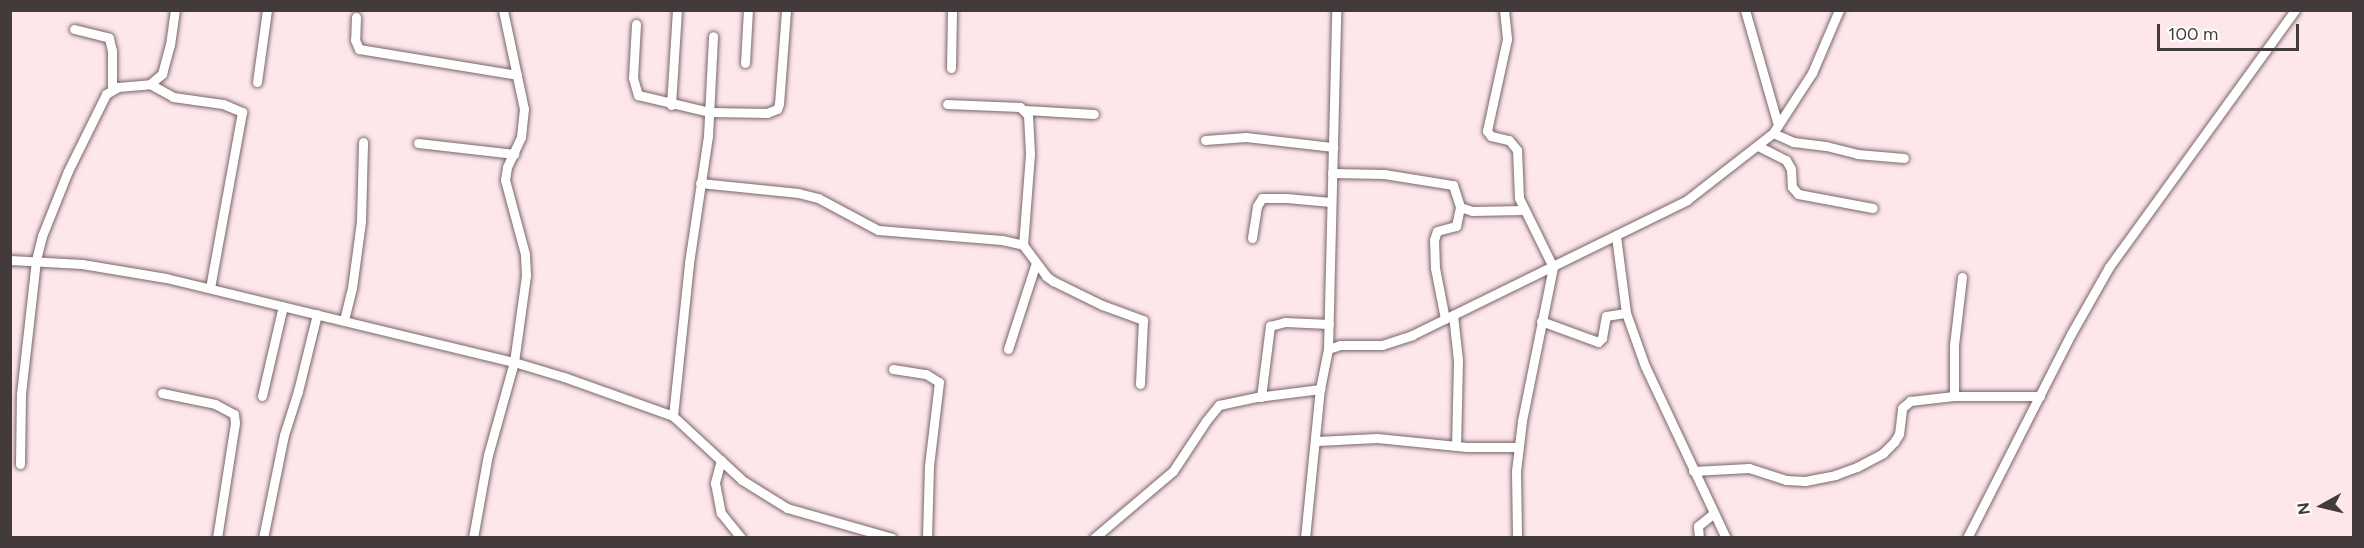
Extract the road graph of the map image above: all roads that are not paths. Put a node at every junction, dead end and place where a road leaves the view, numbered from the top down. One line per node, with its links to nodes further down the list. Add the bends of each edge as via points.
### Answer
1 (175, 10): 21 (street, via 166,64 162,74)
2 (267, 10): 20 (street)
3 (503, 10): 19 (street)
4 (677, 10): 24 (street)
5 (748, 10): 17 (street)
6 (786, 10): 26 (street, via 777,109 767,113)
7 (952, 10): 18 (street)
8 (1336, 10): 33 (street)
9 (1504, 10): 41 (street, via 1507,39 1487,127 1491,136 1509,140 1517,150 1518,189)
10 (1745, 10): 28 (street)
11 (1839, 10): 28 (street, via 1812,73)
12 (2295, 10): 68 (street, via 2129,238 2071,334)
13 (356, 17): 19 (street, via 358,49)
14 (636, 24): 24 (street, via 634,88 645,99)
15 (74, 29): 22 (street, via 109,38)
16 (713, 36): 26 (street)
17 (745, 63)
18 (951, 68)
19 (517, 75): 34 (street, via 524,109 521,137)
20 (257, 82)
21 (150, 84): 22 (street); 50 (street, via 164,94 242,112)
22 (112, 88): 46 (street, via 68,171)
23 (947, 104): 25 (street, via 1014,106)
24 (671, 105): 26 (street)
25 (1024, 110): 27 (street); 44 (street, via 1029,122 1030,154)
26 (710, 112): 37 (street)
27 (1094, 114)
28 (1775, 129): 32 (street); 35 (street, via 1793,142)
29 (1205, 140): 33 (street, via 1246,137)
30 (363, 142): 55 (street, via 361,221)
31 (418, 143): 34 (street)
32 (1758, 146): 40 (street, via 1786,160 1792,187 1798,194); 42 (street, via 1687,200)
33 (1333, 147): 36 (street)
34 (514, 154): 60 (street, via 505,180 525,254 526,275)
35 (1904, 158)
36 (1332, 173): 38 (street); 39 (street, via 1384,174 1453,185)
37 (700, 183): 44 (street, via 818,198 878,230); 69 (street)
38 (1330, 202): 43 (street, via 1262,198); 57 (street)
39 (1460, 207): 41 (street, via 1484,213); 54 (street, via 1456,226 1437,231 1434,240 1435,268)
40 (1873, 208)
41 (1524, 210): 48 (street)
42 (1616, 236): 48 (street); 52 (street)
43 (1252, 238)
44 (1023, 245): 47 (street)
45 (10, 260): 46 (street)
46 (36, 260): 50 (street, via 108,267); 74 (street, via 21,406)
47 (1036, 263): 58 (street); 62 (street, via 1053,281 1143,320)
48 (1553, 267): 54 (street); 56 (street)
49 (1962, 277): 67 (street, via 1954,345)
50 (210, 288): 51 (street)
51 (283, 306): 53 (street); 65 (street)
52 (1626, 313): 56 (street, via 1606,316 1598,342); 75 (street, via 1645,366)
53 (317, 314): 55 (street); 78 (street, via 286,426)
54 (1449, 317): 59 (street, via 1382,345 1340,345); 71 (street, via 1458,360)
55 (344, 320): 60 (street)
56 (1541, 321): 72 (street)
57 (1329, 324): 59 (street); 66 (street, via 1285,322 1270,326)
58 (1008, 349)
59 (1328, 349): 63 (street)
60 (514, 362): 69 (street); 79 (street, via 485,466)
61 (893, 369): 82 (street, via 926,374 939,382 928,474)
62 (1140, 384)
63 (1320, 389): 66 (street); 70 (street)
64 (162, 393): 77 (street, via 215,404 234,414 236,423)
65 (262, 396)
66 (1261, 396): 83 (street, via 1215,408 1173,471)
67 (1954, 396): 68 (street); 75 (street, via 1910,401 1902,408 1899,434 1894,442 1857,467 1835,475 1805,481 1786,480 1749,468)
68 (2040, 396): 88 (street)
69 (673, 416): 73 (street)
70 (1317, 441): 71 (street, via 1377,438); 84 (street)
71 (1456, 446): 72 (street)
72 (1519, 447): 85 (street)
73 (721, 460): 80 (street, via 715,483 721,513); 81 (street, via 767,498 787,508)
74 (20, 464)
75 (1693, 471): 76 (street)
76 (1713, 514): 86 (street, via 1698,526); 87 (street)
77 (217, 537)
78 (263, 537)
79 (473, 537)
80 (741, 537)
81 (892, 537)
82 (927, 537)
83 (1094, 537)
84 (1305, 537)
85 (1517, 537)
86 (1699, 537)
87 (1726, 537)
88 (1967, 537)

